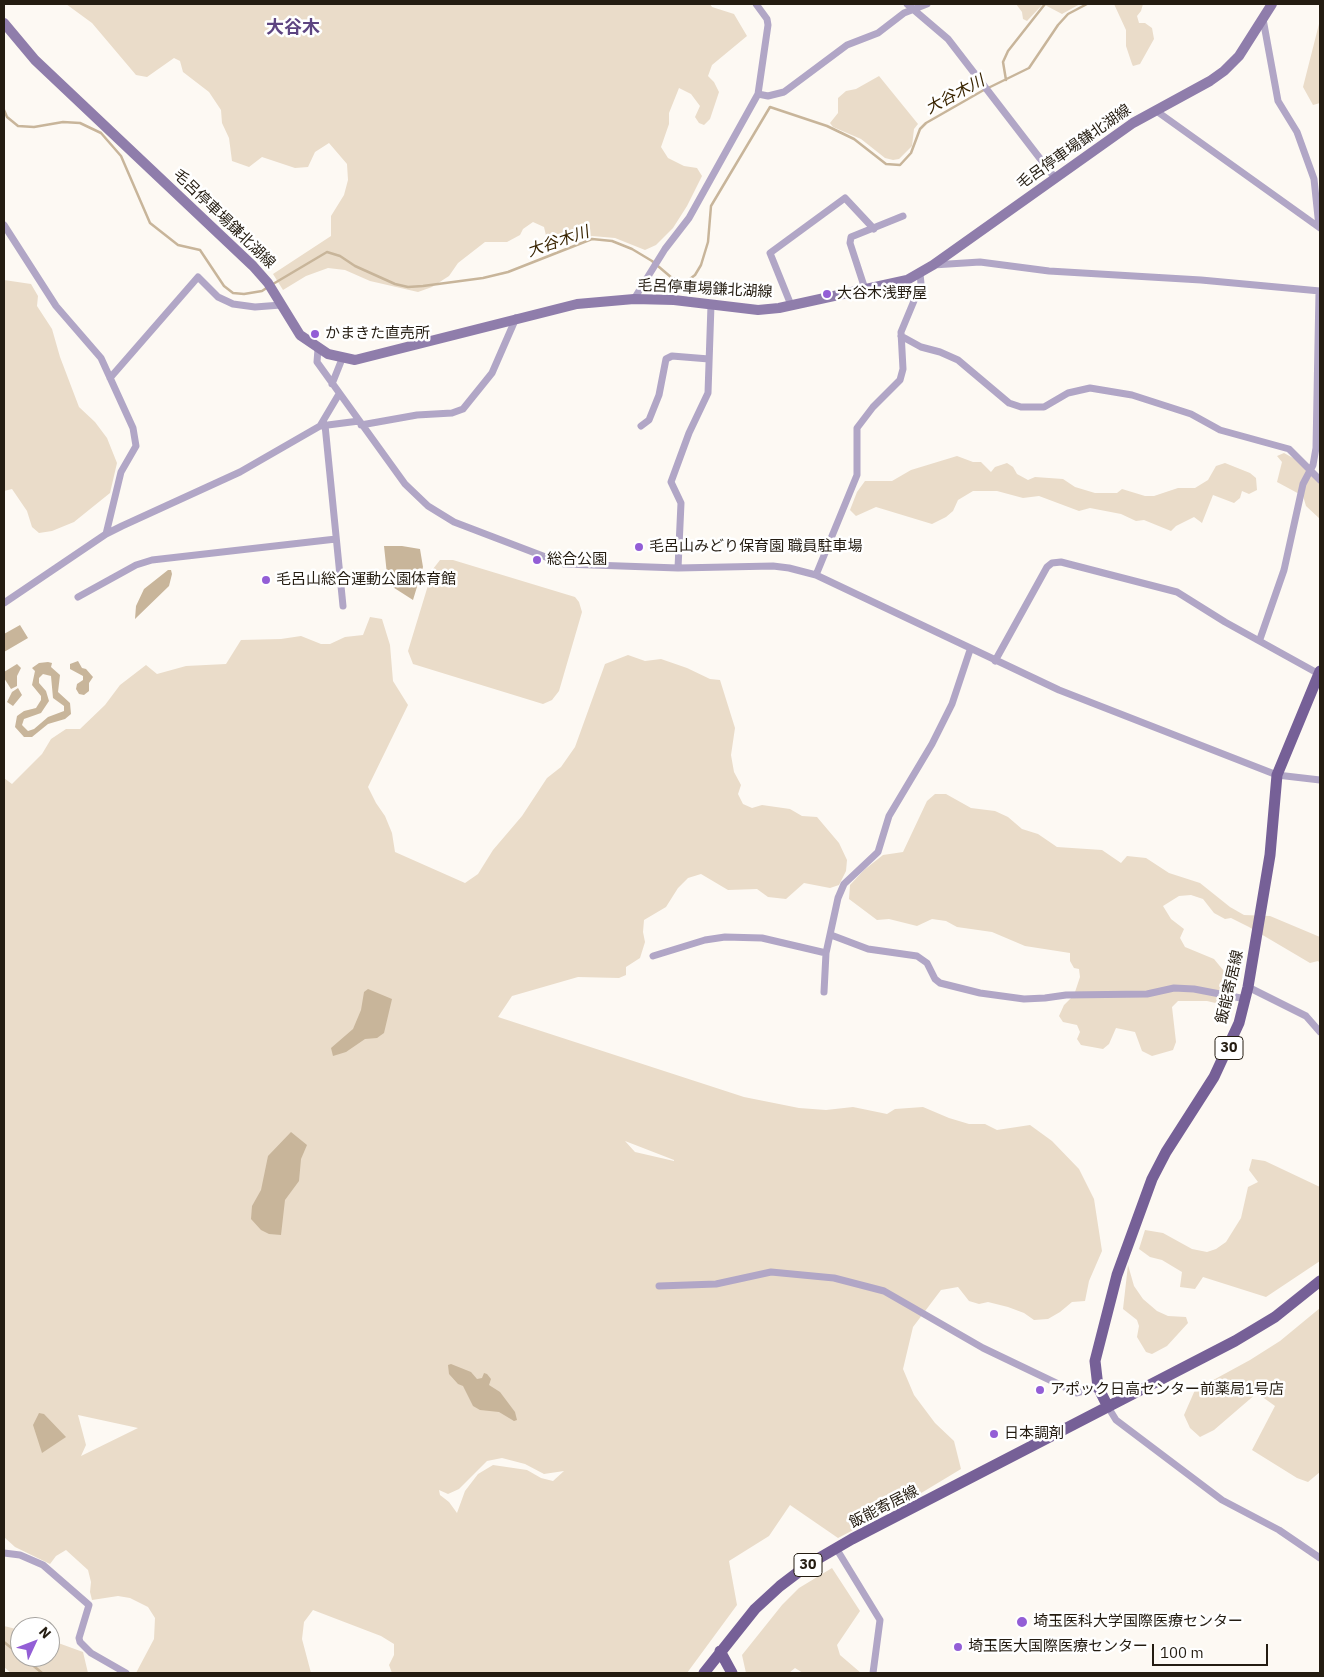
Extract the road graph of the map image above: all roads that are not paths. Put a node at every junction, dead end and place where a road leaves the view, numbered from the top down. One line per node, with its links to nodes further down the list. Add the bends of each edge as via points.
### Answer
1 (756, 4): 7 (street, via 768,25)
2 (927, 4): 4 (street)
3 (1272, 4): 5 (main road, 毛呂停車場鎌北湖線)
4 (910, 6): 7 (street, via 884,29 847,45 784,92 768,96); 9 (street, via 948,39)
5 (1263, 19): 8 (main road, 毛呂停車場鎌北湖線, via 1239,56 1224,71); 12 (street, via 1278,101 1297,132 1314,180)
6 (4, 23): 19 (main road, 毛呂停車場鎌北湖線, via 35,60 242,255)
7 (758, 94): 18 (street, via 689,218)
8 (1155, 110): 9 (main road, 毛呂停車場鎌北湖線); 12 (street)
9 (1055, 178): 14 (main road, 毛呂停車場鎌北湖線)
10 (903, 216): 13 (street)
11 (4, 225): 27 (street, via 56,306 101,358)
12 (1320, 228)
13 (874, 229): 16 (street, via 851,237 850,243); 21 (street, via 845,198 770,253)
14 (933, 265): 15 (main road, 毛呂停車場鎌北湖線); 17 (street, via 980,262 1049,271)
15 (920, 273): 16 (main road, 毛呂停車場鎌北湖線, via 891,285); 23 (street, via 921,284)
16 (865, 290): 21 (main road, 毛呂停車場鎌北湖線)
17 (1320, 291): 33 (street, via 1318,428)
18 (634, 299): 20 (main road, 毛呂停車場鎌北湖線); 22 (main road, 毛呂停車場鎌北湖線, via 577,304)
19 (281, 305): 24 (main road, 毛呂停車場鎌北湖線, via 300,335); 27 (street, via 255,307 233,304 218,297 198,277)
20 (711, 305): 21 (main road, 毛呂停車場鎌北湖線, via 758,310); 26 (street)
21 (791, 305)
22 (516, 318): 25 (main road, 毛呂停車場鎌北湖線, via 355,360); 30 (street, via 492,374 463,409)
23 (901, 336): 33 (street, via 921,348 958,360 1000,397 1021,407 1044,407 1079,389 1101,388 1191,414 1220,430 1289,449); 38 (street, via 903,369 900,380 872,407 857,428 857,475)
24 (318, 349): 25 (main road, 毛呂停車場鎌北湖線); 28 (street, via 317,362)
25 (342, 359): 28 (street)
26 (709, 359): 32 (street, via 672,356 666,359 659,395 649,420); 37 (street, via 706,402 689,433 671,482 681,503)
27 (110, 378): 35 (street, via 133,428 136,446 122,472)
28 (332, 384): 29 (street)
29 (339, 394): 30 (street); 31 (street)
30 (360, 423): 31 (street); 37 (street, via 415,495 454,522 564,564)
31 (322, 425): 35 (street, via 240,472); 36 (street)
32 (641, 426)
33 (1311, 470): 34 (street); 42 (street, via 1303,484 1284,570)
34 (1320, 480)
35 (106, 534): 40 (street)
36 (336, 540): 39 (street, via 152,560 136,565); 41 (street)
37 (678, 568): 38 (street, via 773,566)
38 (816, 575): 43 (street)
39 (78, 597)
40 (4, 603)
41 (343, 606)
42 (1260, 639): 44 (street, via 1177,592 1070,564 1052,563); 45 (street)
43 (970, 650): 44 (street); 48 (street, via 952,704 892,809 878,852 844,884)
44 (995, 661): 46 (street, via 1059,690)
45 (1320, 672): 46 (main road, 飯能寄居線 / 30)
46 (1277, 775): 47 (street); 52 (main road, 飯能寄居線 / 30, via 1270,855)
47 (1320, 780)
48 (831, 935): 49 (street); 52 (street, via 868,949 917,956 927,963 940,983 1024,999 1148,994 1174,988)
49 (826, 953): 50 (street, via 762,938 726,937); 51 (street)
50 (653, 956)
51 (824, 992)
52 (1247, 993): 53 (street); 58 (main road, 飯能寄居線 / 30, via 1226,1055 1166,1152 1141,1205 1117,1275 1095,1361)
53 (1306, 1016): 54 (street); 55 (street)
54 (1320, 1026)
55 (1320, 1032)
56 (1320, 1282): 59 (main road, 飯能寄居線 / 30, via 1247,1334)
57 (659, 1286): 58 (street, via 716,1284 771,1272 834,1278 884,1291 983,1348 1077,1393)
58 (1098, 1387): 59 (main road, 飯能寄居線 / 30)
59 (1108, 1407): 60 (main road, 飯能寄居線 / 30); 62 (street, via 1116,1420 1222,1500 1279,1530)
60 (836, 1548): 63 (main road, 飯能寄居線 / 30, via 771,1593 743,1621); 67 (street, via 880,1620)
61 (4, 1553): 64 (street, via 20,1555 42,1565 89,1605 80,1642 91,1653)
62 (1320, 1558)
63 (720, 1651): 65 (main road, 飯能寄居線 / 30); 66 (main road)
64 (126, 1673)
65 (704, 1673)
66 (732, 1673)
67 (873, 1673)

